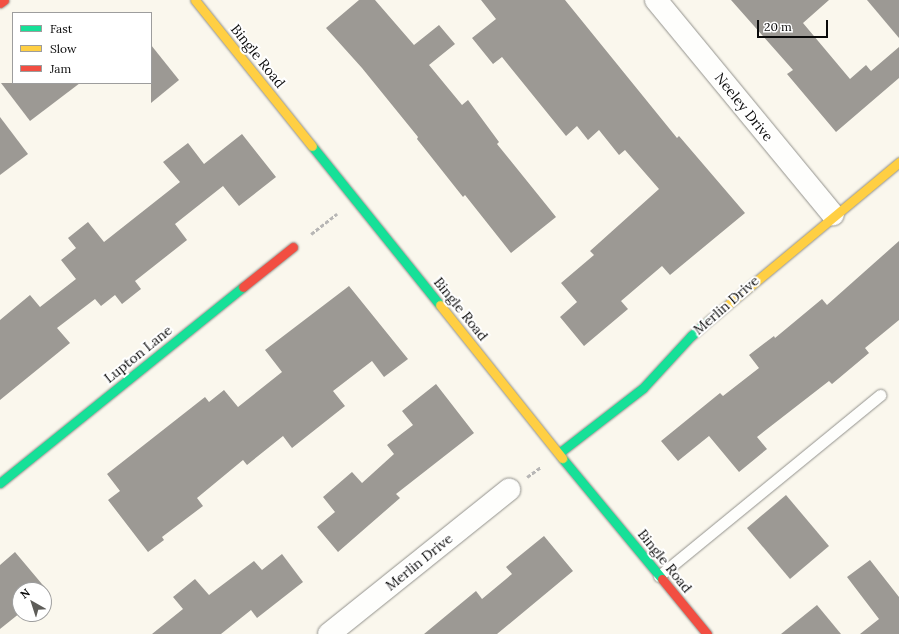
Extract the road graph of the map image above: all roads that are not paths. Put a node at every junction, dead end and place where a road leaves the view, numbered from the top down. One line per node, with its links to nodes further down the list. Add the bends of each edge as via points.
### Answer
1 (4, 0): 4 (main road)
2 (195, 0): 9 (main road, Bingle Road)
3 (656, 0): 6 (street, Neeley Drive)
4 (0, 3)
5 (899, 162): 6 (main road, Merlin Drive)
6 (833, 215): 9 (main road, Merlin Drive, via 691,336 643,388)
7 (291, 249): 10 (main road, Lupton Lane)
8 (880, 394): 12 (lane)
9 (559, 453): 12 (main road, Bingle Road)
10 (0, 483)
11 (507, 492): 13 (street, Merlin Drive)
12 (659, 576): 14 (main road, Bingle Road)
13 (329, 634)
14 (707, 634)

